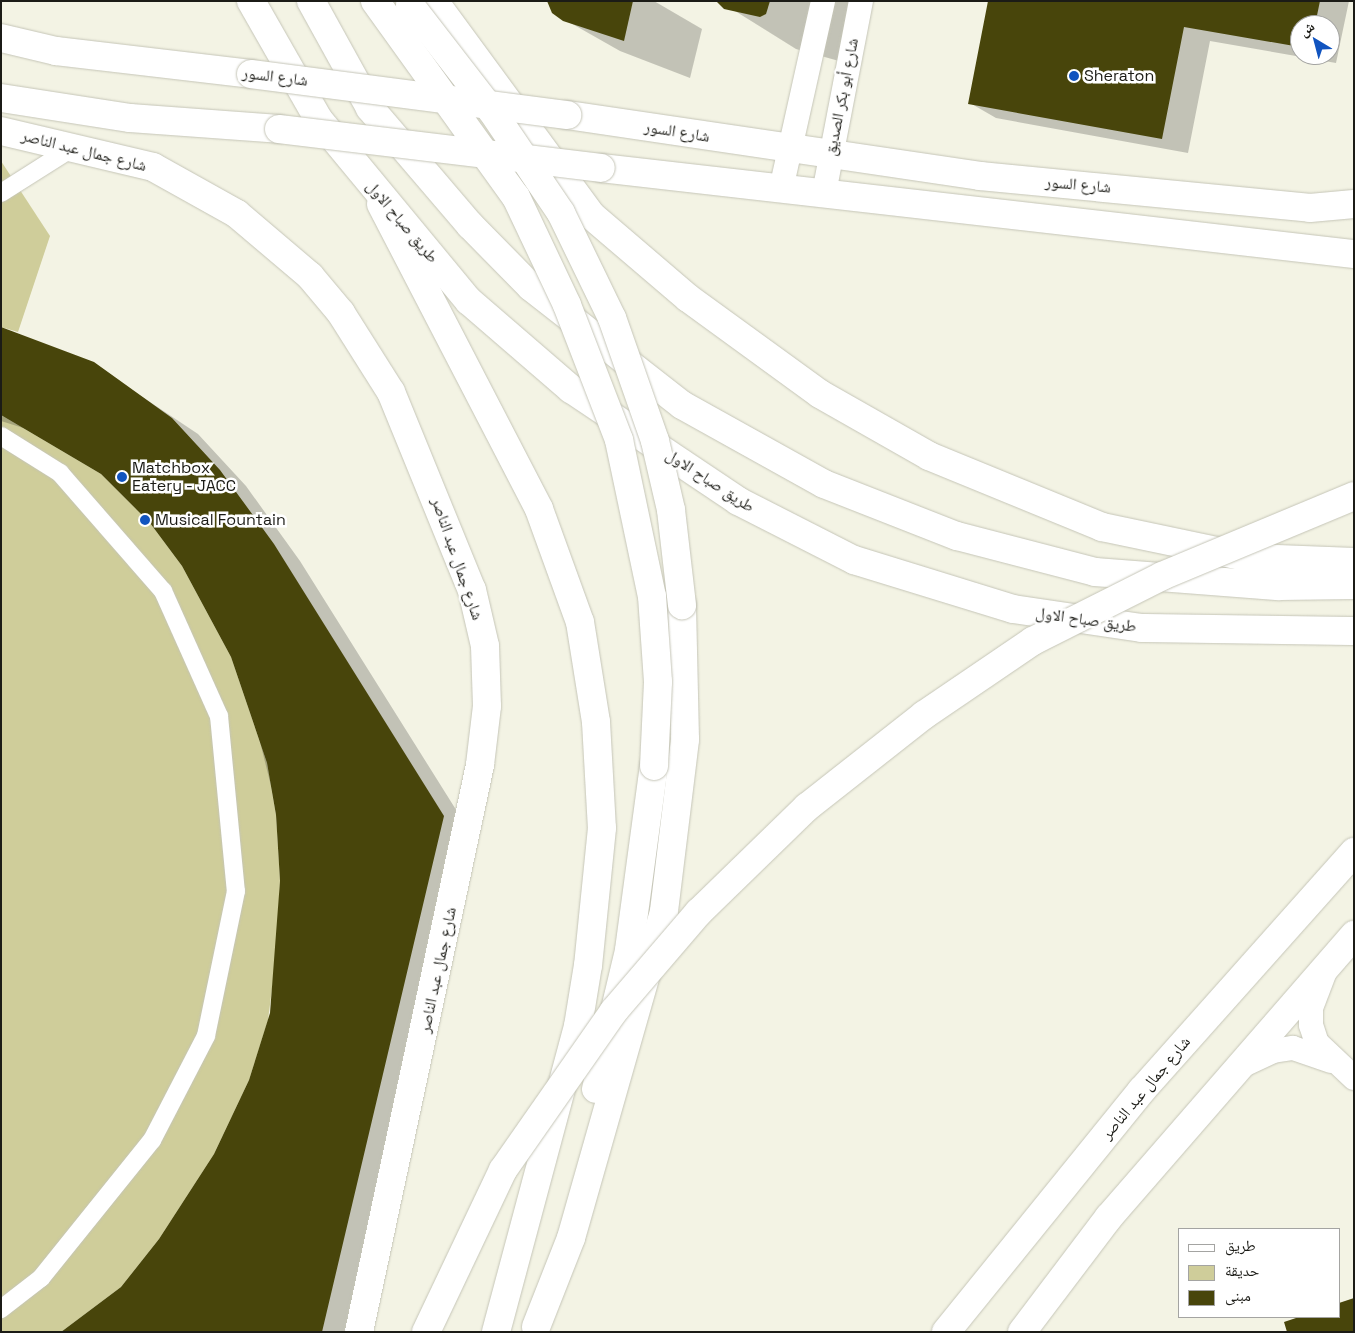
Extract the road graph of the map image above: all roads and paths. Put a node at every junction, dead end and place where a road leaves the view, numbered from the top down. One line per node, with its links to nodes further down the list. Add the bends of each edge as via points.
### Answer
1 (251, 1): 15 (main road, طريق صباح الاول, via 319,120)
2 (311, 1): 22 (main road, via 370,108 470,225 531,287 682,405 824,484 957,536 1095,572 1280,586)
3 (375, 1): 31 (main road, bridge, via 516,197 567,305 619,440 652,596 658,682 654,766 629,950)
4 (823, 1): 11 (street)
5 (861, 1): 12 (street, شارع أبو بكر الصديق)
6 (417, 3): 21 (main road, via 592,216 688,298 820,394 936,460 1102,527 1251,558); 31 (main road, bridge, via 532,168 575,238 600,291 655,441 671,510 682,605 685,748 664,911 571,1238)
7 (1, 38): 11 (main road, شارع السور, bridge, via 56,51 567,114)
8 (1, 98): 13 (main road, bridge, via 130,118 279,129)
9 (1, 130): 10 (main road, شارع جمال عبد الناصر)
10 (76, 146): 14 (street); 32 (main road, شارع جمال عبد الناصر, via 153,167 237,214 275,243 341,313 374,362 410,432 472,590 481,627 488,706 480,765)
11 (788, 150): 12 (main road, شارع السور); 13 (street)
12 (831, 156): 16 (street, شارع أبو بكر الصديق); 17 (main road, شارع السور, via 980,176 1310,208)
13 (781, 189): 16 (main road)
14 (1, 193)
15 (376, 193): 23 (main road, طريق صباح الاول, via 469,301 571,389 738,501 854,560 1013,609 1142,628); 34 (main road, via 539,509 580,622 596,722 602,828 578,1026)
16 (824, 193): 18 (main road)
17 (1354, 204)
18 (1354, 254)
19 (1, 436): 30 (street, via 60,473 163,591 219,716 236,891 206,1036 152,1140 41,1278)
20 (1354, 496): 33 (main road, bridge, via 1162,576 1033,641 924,715 807,807 699,912 608,1018 503,1170)
21 (1354, 562)
22 (1354, 585)
23 (1354, 631)
24 (1354, 852): 35 (main road, شارع جمال عبد الناصر, via 1142,1090)
25 (1354, 935): 26 (main road)
26 (1331, 961): 27 (street, via 1311,1008 1317,1043); 28 (main road)
27 (1333, 1062): 28 (street, via 1293,1048 1273,1051); 29 (street)
28 (1227, 1077): 36 (main road, via 1110,1217)
29 (1354, 1078)
30 (1, 1309)
31 (536, 1329)
32 (359, 1332)
33 (426, 1332)
34 (496, 1332)
35 (946, 1332)
36 (1022, 1332)

